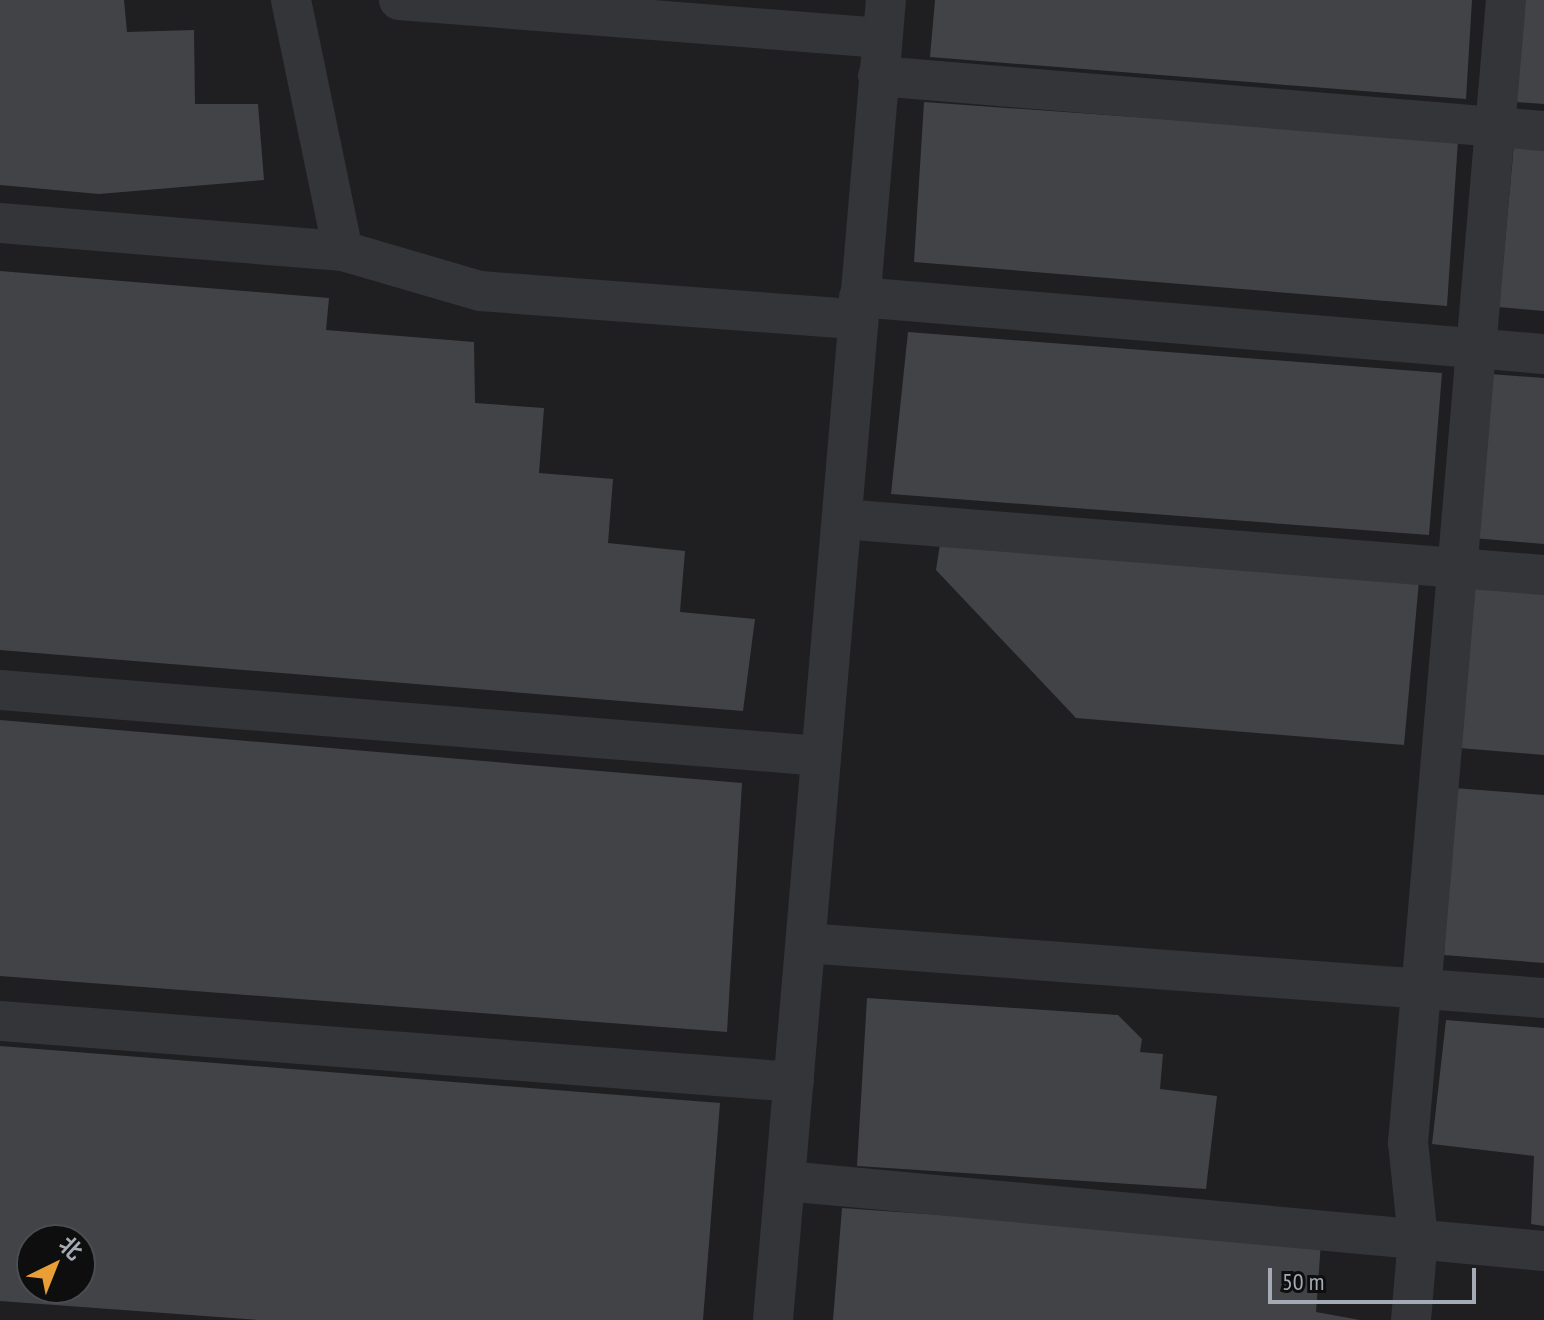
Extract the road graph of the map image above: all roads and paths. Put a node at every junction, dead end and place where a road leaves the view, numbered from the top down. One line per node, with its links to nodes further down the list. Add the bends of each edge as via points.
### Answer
1 (291, 0): 8 (street)
2 (399, 0): 4 (street)
3 (1506, 0): 5 (street)
4 (882, 38): 5 (street); 9 (street)
5 (1495, 127): 6 (street); 10 (street)
6 (1544, 131)
7 (0, 223): 8 (street)
8 (343, 251): 9 (street, via 480,291)
9 (858, 308): 10 (street); 12 (street)
10 (1476, 348): 11 (street); 13 (street)
11 (1544, 354)
12 (842, 519): 13 (street); 16 (street)
13 (1457, 568): 14 (street); 18 (street)
14 (1544, 575)
15 (0, 690): 16 (street)
16 (820, 756): 17 (street)
17 (806, 943): 18 (street); 21 (street)
18 (1421, 989): 19 (street); 23 (street, via 1408,1143)
19 (1544, 998)
20 (0, 1021): 21 (street)
21 (794, 1082): 22 (street)
22 (785, 1181): 23 (street); 25 (street)
23 (1418, 1239): 24 (street); 26 (street)
24 (1544, 1251)
25 (773, 1320)
26 (1411, 1320)

